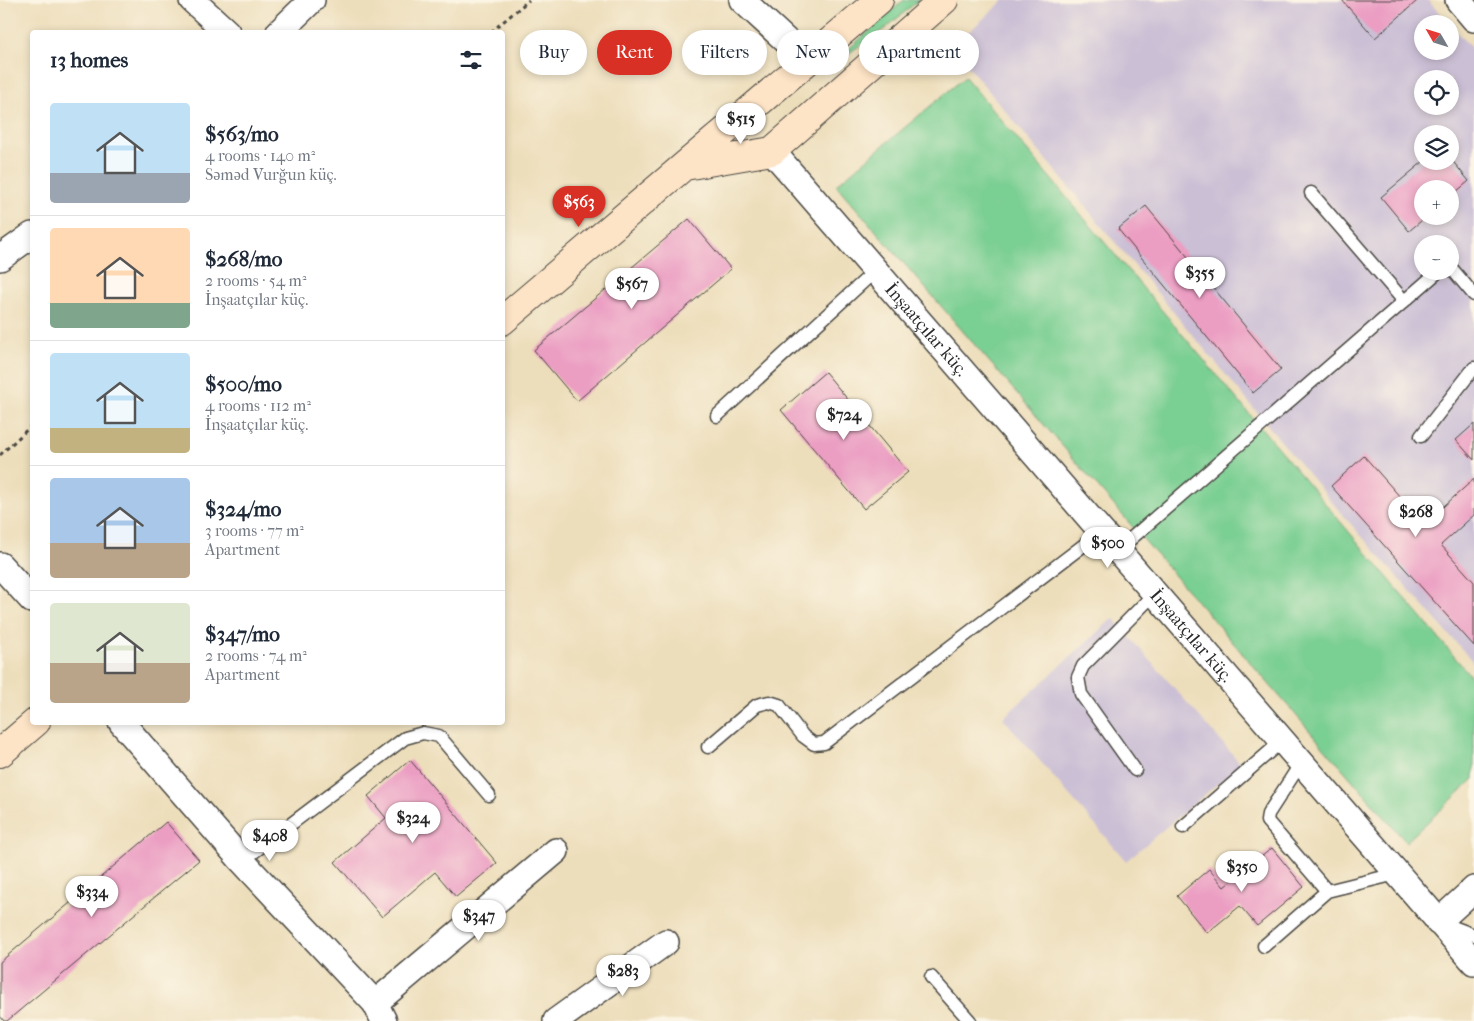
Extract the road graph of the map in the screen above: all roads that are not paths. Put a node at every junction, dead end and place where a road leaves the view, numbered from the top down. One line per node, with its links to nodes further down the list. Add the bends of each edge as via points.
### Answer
1 (192, 0): 8 (street)
2 (312, 0): 9 (street)
3 (742, 0): 11 (street)
4 (878, 0): 10 (main road)
5 (944, 0): 14 (main road)
6 (1458, 0): 7 (street)
7 (1474, 19)
8 (225, 30)
9 (281, 30)
10 (842, 30)
11 (777, 32)
12 (790, 75): 13 (main road)
13 (745, 114): 14 (main road); 15 (main road)
14 (772, 150): 15 (main road); 19 (street, İnşaatçılar küç.)
15 (684, 166): 24 (main road)
16 (1311, 193): 23 (lane)
17 (30, 236): 18 (street)
18 (0, 258)
19 (875, 271): 26 (lane); 28 (street, İnşaatçılar küç.)
20 (1459, 277): 22 (lane)
21 (1429, 280): 23 (lane)
22 (1474, 295)
23 (1404, 302): 29 (lane)
24 (505, 318)
25 (1474, 368): 27 (lane)
26 (717, 416)
27 (1421, 436)
28 (1101, 532): 29 (street, İnşaatçılar küç.); 36 (lane, via 824,743 814,744 803,736 779,706 769,702 758,705)
29 (1118, 550): 31 (street, İnşaatçılar küç.)
30 (0, 565): 32 (street)
31 (1155, 594): 35 (street, İnşaatçılar küç.); 39 (lane, via 1083,666 1078,677 1081,694)
32 (30, 598)
33 (33, 725): 37 (main road)
34 (125, 725): 43 (street)
35 (1282, 741): 38 (street, İnşaatçılar küç.); 41 (lane)
36 (708, 746)
37 (0, 753)
38 (1301, 763): 44 (street, İnşaatçılar küç.); 46 (lane, via 1268,814 1267,821)
39 (1135, 770)
40 (490, 795): 43 (lane, via 439,736 423,733 405,738)
41 (1183, 826)
42 (556, 851): 53 (street)
43 (242, 861): 53 (street)
44 (1396, 874): 46 (lane); 47 (street, İnşaatçılar küç.)
45 (1474, 888): 47 (street)
46 (1326, 891): 50 (lane)
47 (1438, 922): 48 (lane); 51 (street, İnşaatçılar küç.)
48 (1474, 935)
49 (666, 942): 54 (street)
50 (1264, 946)
51 (1474, 962)
52 (931, 978): 55 (lane)
53 (380, 1012)
54 (556, 1021)
55 (970, 1021)

